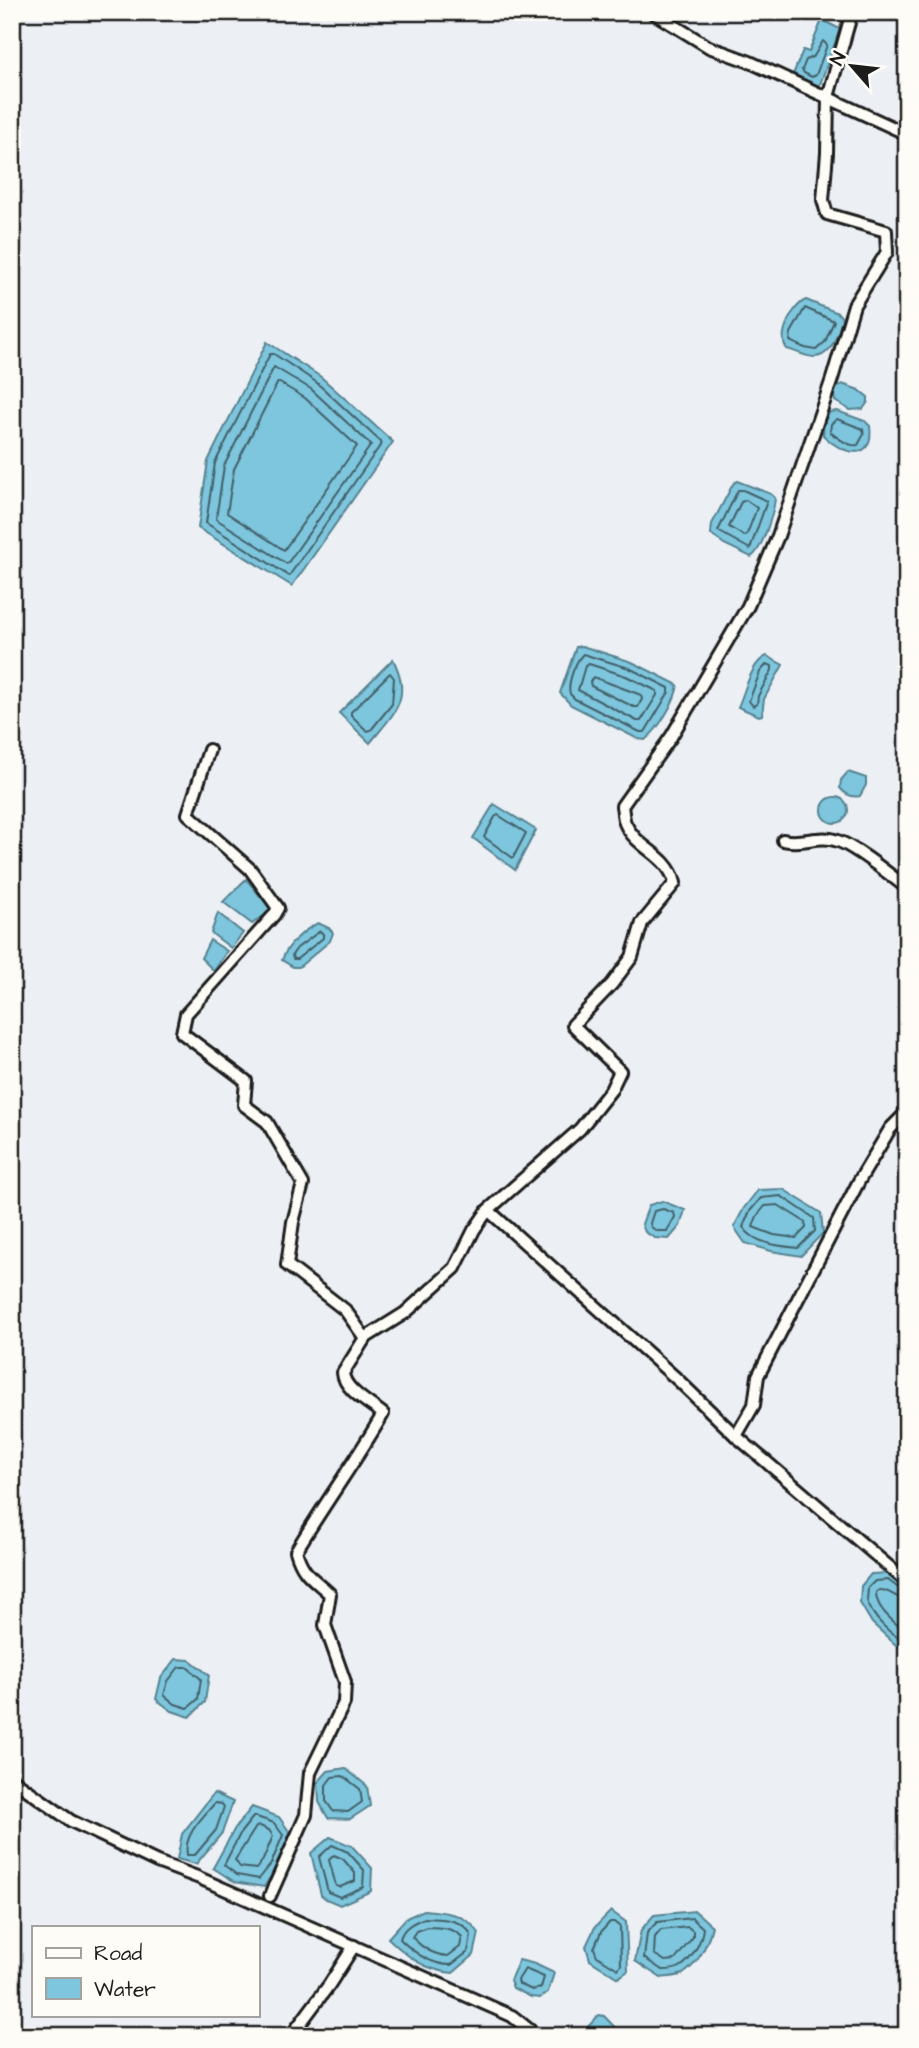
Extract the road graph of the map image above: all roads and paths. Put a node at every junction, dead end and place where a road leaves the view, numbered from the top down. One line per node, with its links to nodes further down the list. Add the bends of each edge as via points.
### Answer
1 (652, 12): 3 (street, via 709,47)
2 (852, 12): 3 (street)
3 (828, 97): 4 (street); 9 (street, via 823,200 827,214 886,232 887,252 855,305 778,536 748,606 671,737 622,806 624,822 636,839 671,869 675,883 642,923 632,957 573,1025 620,1071 580,1129)
4 (907, 134)
5 (209, 750): 10 (street, via 188,814 250,869 278,908 186,1014 182,1033 246,1081 244,1105 267,1122 303,1184 287,1265 345,1310)
6 (783, 840): 7 (street, via 837,840)
7 (907, 888)
8 (907, 1112): 11 (street, via 890,1129 811,1270 758,1376 754,1405)
9 (488, 1210): 10 (street, via 455,1268 405,1313); 11 (street)
10 (365, 1338): 14 (street, via 343,1373 344,1379 383,1414 296,1551 307,1576 330,1594 325,1625 345,1682 344,1703 310,1773 306,1815)
11 (736, 1436): 12 (street)
12 (907, 1581)
13 (12, 1779): 15 (street, via 71,1821)
14 (270, 1896)
15 (354, 1946): 16 (street); 17 (street, via 512,2016)
16 (291, 2036)
17 (537, 2036)

